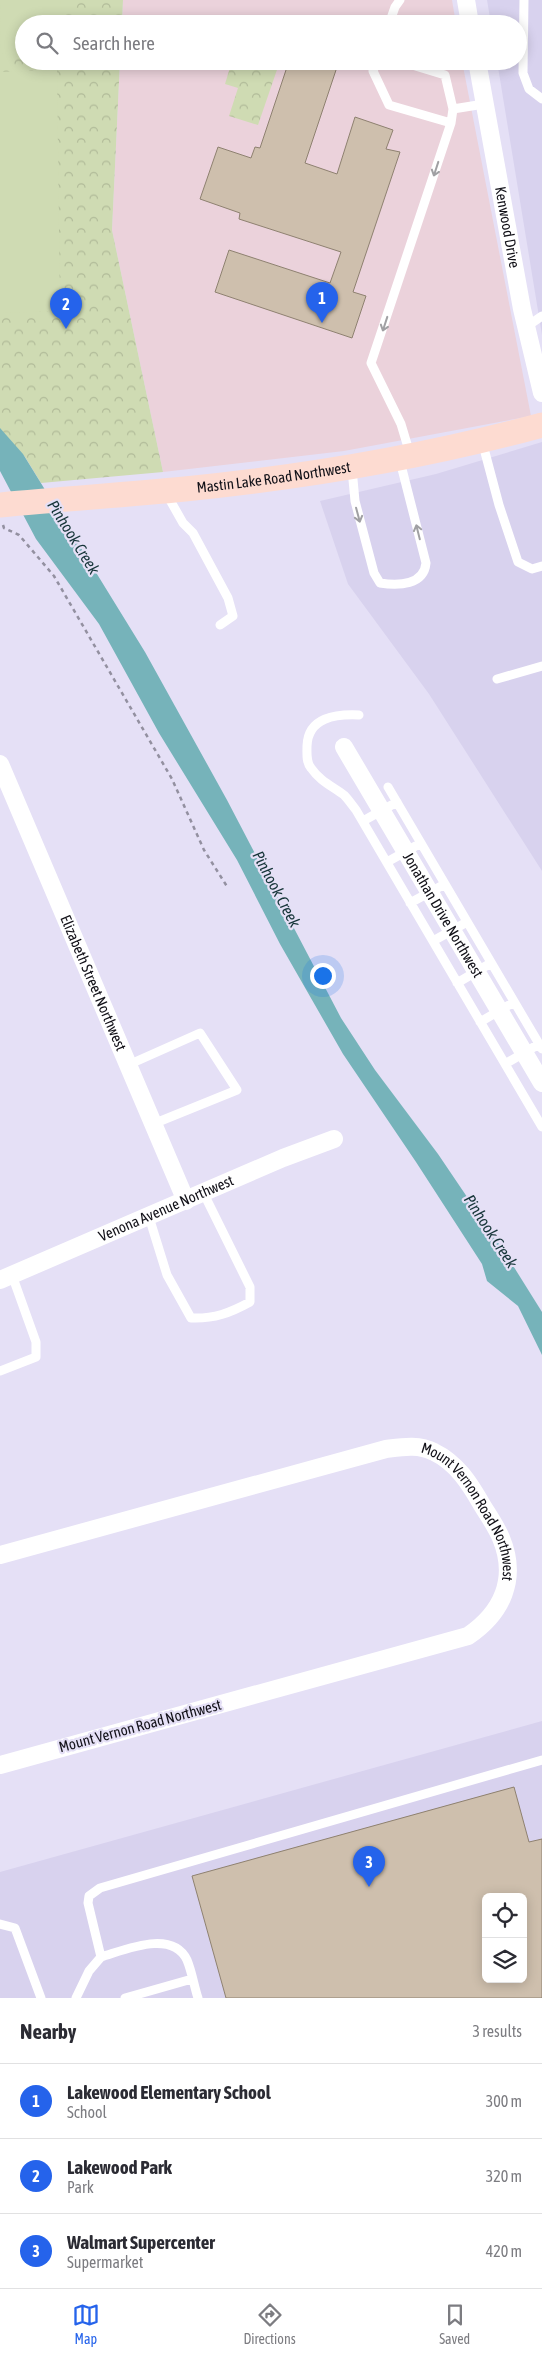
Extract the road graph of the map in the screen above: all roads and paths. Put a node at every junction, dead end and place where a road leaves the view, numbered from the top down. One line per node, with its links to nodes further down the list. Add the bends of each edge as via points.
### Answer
1 (400, 0): 4 (lane)
2 (466, 0): 5 (street)
3 (524, 0): 6 (lane)
4 (392, 15)
5 (468, 15)
6 (524, 15)
7 (373, 70): 14 (lane, via 389,105)
8 (429, 70): 13 (lane, via 445,75)
9 (478, 70): 12 (street, Kenwood Drive)
10 (523, 70): 11 (lane, via 529,89)
11 (542, 99)
12 (484, 104): 13 (lane); 16 (street, Kenwood Drive)
13 (453, 109): 14 (lane)
14 (451, 123): 21 (lane, one-way to 21, via 371,363 401,424)
15 (542, 316): 16 (lane)
16 (526, 327): 17 (street, Kenwood Drive)
17 (540, 373): 18 (street, Kenwood Drive)
18 (542, 393)
19 (542, 425): 20 (street, Mastin Lake Road Northwest)
20 (482, 441): 21 (street, Mastin Lake Road Northwest); 25 (lane, via 518,562 532,569)
21 (405, 457): 22 (street, Mastin Lake Road Northwest); 22 (lane, one-way to 21, via 354,501 374,573 380,583 396,585 418,580 425,573 426,563)
22 (351, 467): 23 (street, Mastin Lake Road Northwest)
23 (164, 491): 24 (street, Mastin Lake Road Northwest, via 61,499); 26 (lane, via 183,523 193,533 228,598 233,616)
24 (2, 511): 38 (path, via 4,528 19,535 54,576 172,779 204,850)
25 (542, 566)
26 (220, 625)
27 (542, 666): 28 (lane)
28 (497, 679)
29 (359, 715): 35 (lane, via 327,717 313,727 307,740 306,756 310,767 324,782 345,796)
30 (344, 747): 34 (street, Jonathan Drive Northwest)
31 (0, 764): 49 (street, Elizabeth Street Northwest)
32 (388, 787): 33 (lane)
33 (396, 802): 34 (lane); 36 (lane)
34 (381, 811): 35 (lane); 36 (street, Jonathan Drive Northwest)
35 (363, 821): 37 (lane)
36 (413, 847): 37 (lane); 39 (street, Jonathan Drive Northwest)
37 (387, 862): 40 (lane)
38 (228, 888)
39 (437, 888): 40 (lane); 41 (street, Jonathan Drive Northwest)
40 (410, 903): 42 (lane)
41 (459, 926): 42 (lane); 43 (street, Jonathan Drive Northwest)
42 (433, 941): 44 (lane)
43 (484, 968): 44 (lane); 45 (street, Jonathan Drive Northwest)
44 (457, 983): 46 (lane)
45 (507, 1007): 46 (lane); 47 (street, Jonathan Drive Northwest)
46 (480, 1022): 48 (lane)
47 (535, 1048): 48 (lane); 50 (street, Jonathan Drive Northwest)
48 (505, 1064): 52 (lane)
49 (128, 1065): 51 (street, Elizabeth Street Northwest); 51 (lane, via 200,1033 236,1090)
50 (542, 1083)
51 (153, 1124): 55 (street, Elizabeth Street Northwest)
52 (542, 1128)
53 (334, 1139): 54 (street, Venona Avenue Northwest)
54 (204, 1194): 55 (street, Venona Avenue Northwest); 56 (lane, via 250,1287 250,1302 228,1314 208,1319 191,1318 167,1275)
55 (186, 1201): 56 (street, Venona Avenue Northwest)
56 (149, 1217): 57 (street, Venona Avenue Northwest)
57 (6, 1278): 58 (lane, via 36,1342 36,1357)
58 (0, 1371)
59 (0, 1555): 61 (street, Mount Vernon Road Northwest, via 386,1449 412,1446 434,1452 466,1477 501,1538 508,1571 503,1600 482,1627 468,1636)
60 (542, 1760): 63 (lane, via 100,1888 89,1896 88,1903)
61 (0, 1765)
62 (0, 1924): 65 (lane, via 16,1928)
63 (101, 1957): 64 (lane, via 165,1943 182,1952); 66 (lane, via 89,1971)
64 (192, 1979): 67 (lane); 68 (lane)
65 (41, 1998)
66 (76, 1998)
67 (125, 1998)
68 (198, 1998)

